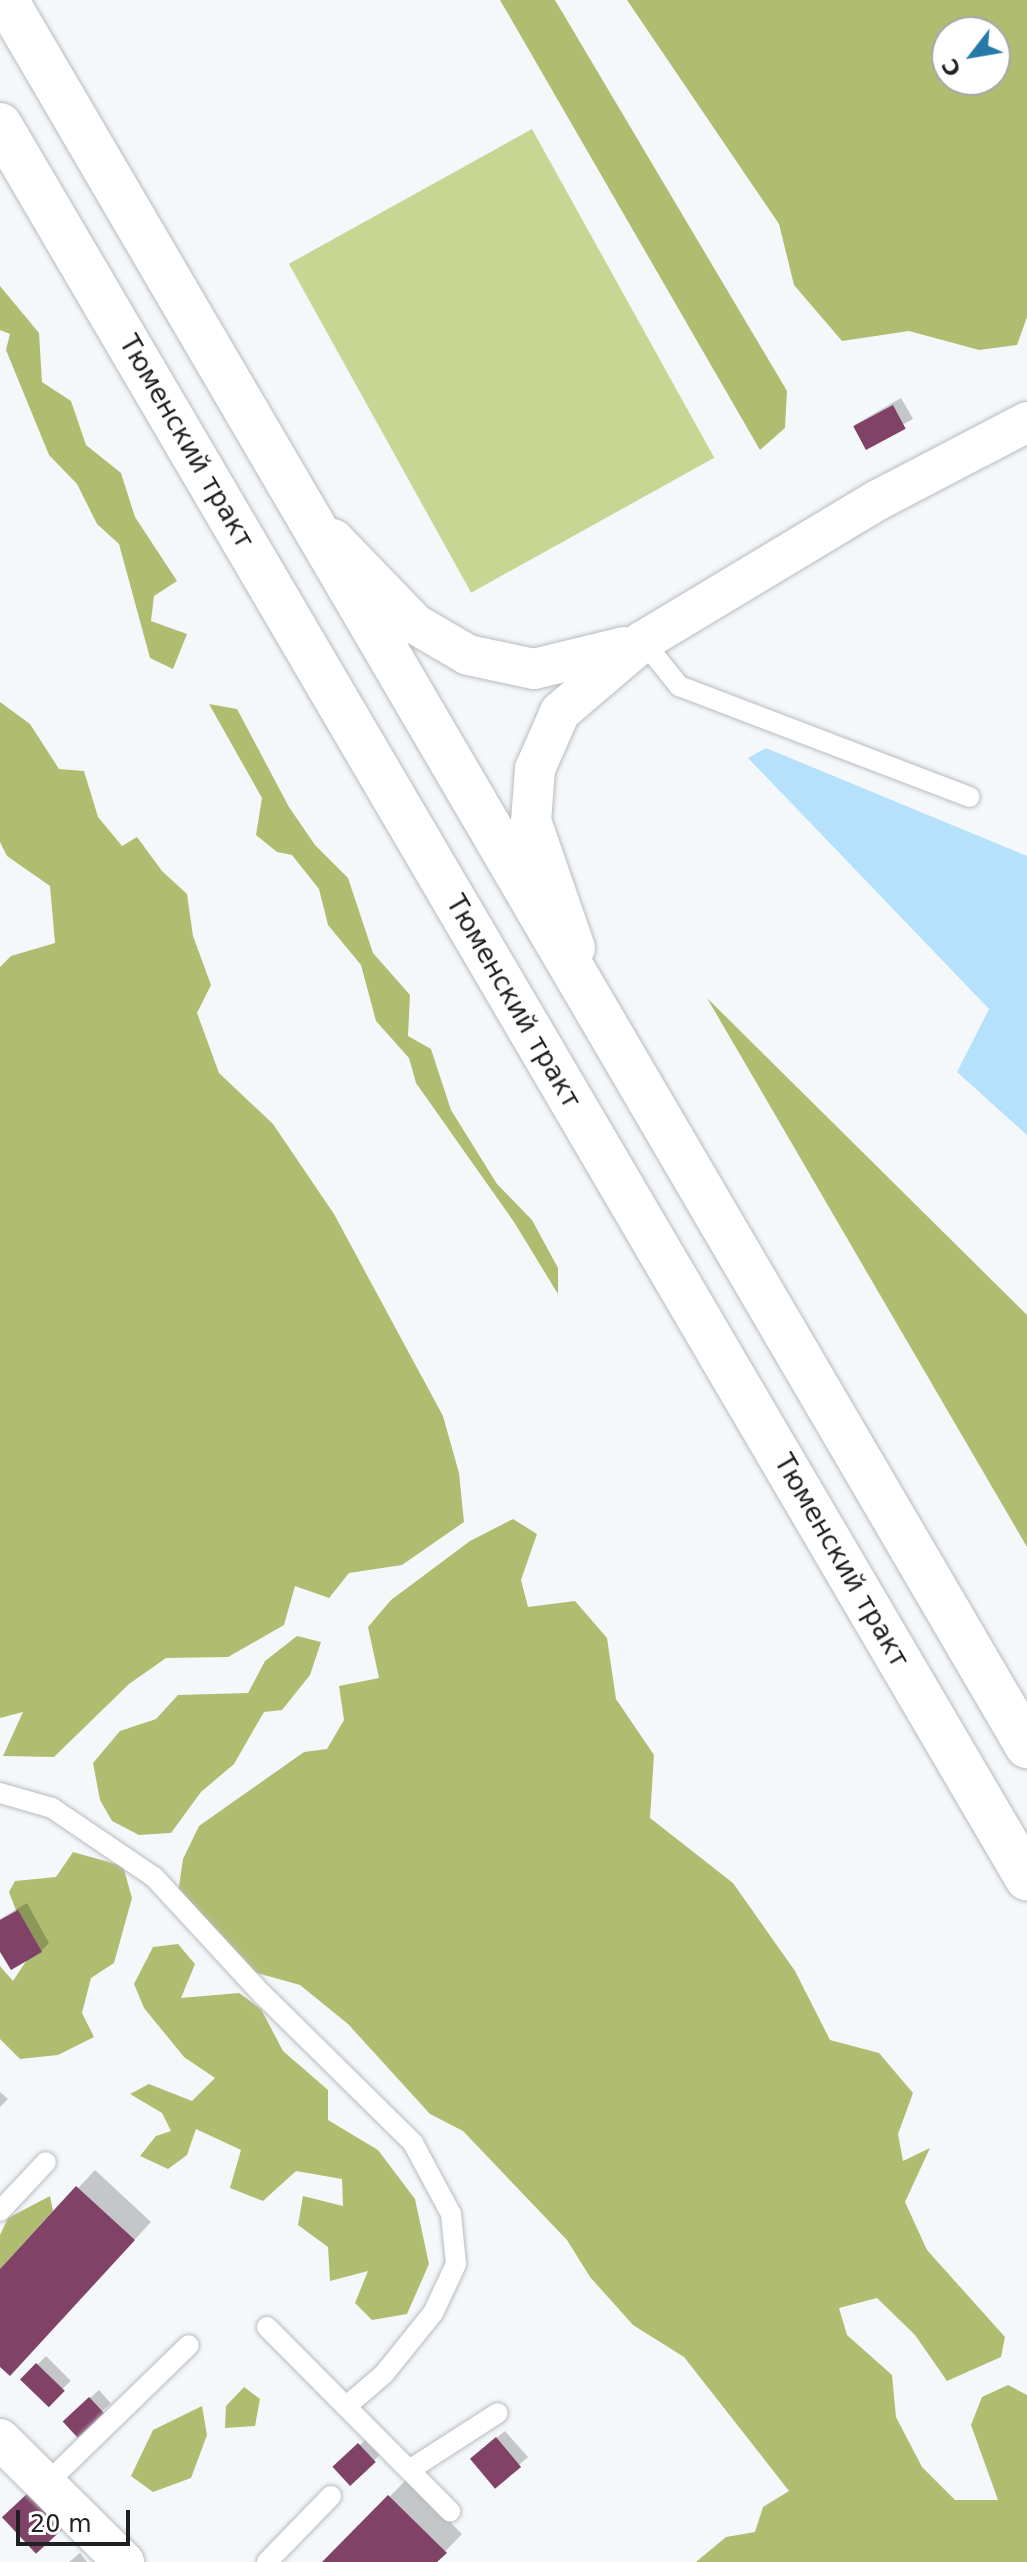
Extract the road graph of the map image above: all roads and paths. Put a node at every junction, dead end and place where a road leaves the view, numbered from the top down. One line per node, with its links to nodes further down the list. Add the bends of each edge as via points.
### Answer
1 (6, 0): 4 (main road)
2 (0, 125): 10 (main road, Тюменский тракт)
3 (1027, 422): 5 (street, via 878,500)
4 (302, 505): 5 (street, via 396,607 436,640 468,655 534,669); 7 (main road)
5 (643, 641): 6 (lane, via 679,686); 7 (street, via 560,712 545,739 530,795 537,846)
6 (970, 797)
7 (600, 1016): 8 (main road)
8 (1027, 1746)
9 (0, 1793): 15 (lane, via 52,1808 154,1877 263,1995 413,2143 451,2214 456,2264 433,2313 384,2374)
10 (1027, 1878)
11 (46, 2162): 12 (lane)
12 (0, 2211)
13 (267, 2327): 15 (lane)
14 (189, 2345): 19 (lane)
15 (349, 2404): 18 (lane)
16 (498, 2413): 18 (lane)
17 (0, 2439): 19 (street)
18 (411, 2469): 21 (lane)
19 (46, 2484): 22 (street)
20 (331, 2496): 23 (lane)
21 (450, 2511)
22 (124, 2562)
23 (267, 2562)

